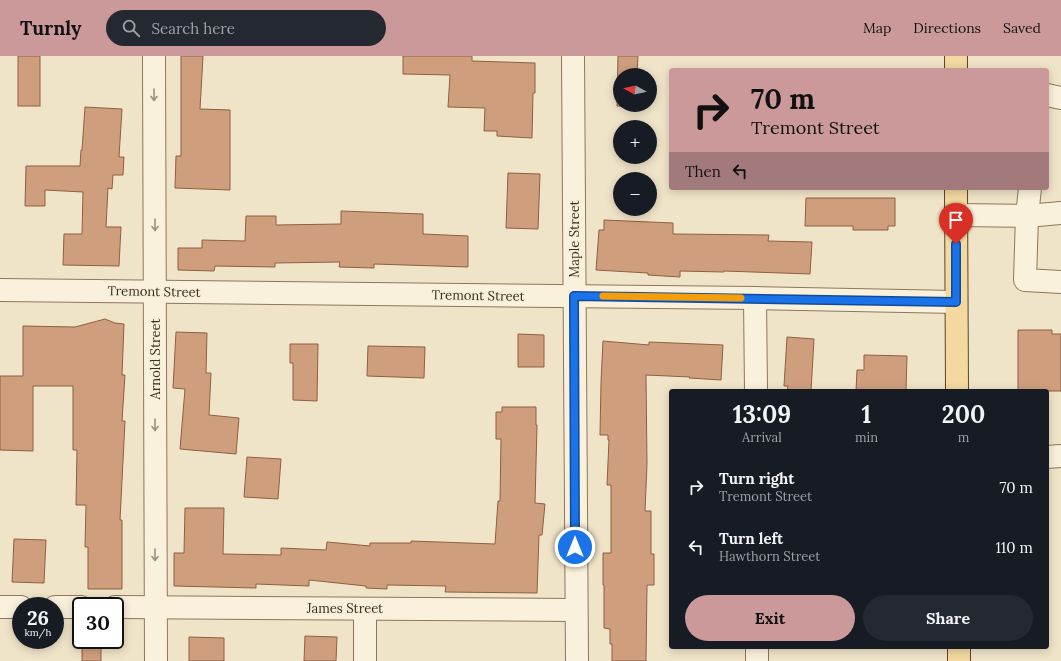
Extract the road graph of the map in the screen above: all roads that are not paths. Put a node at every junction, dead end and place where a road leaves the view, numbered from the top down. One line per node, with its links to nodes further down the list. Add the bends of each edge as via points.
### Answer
1 (154, 56): 14 (street, Arnold Street, one-way to 14)
2 (573, 56): 15 (street, Maple Street)
3 (956, 56): 4 (main road)
4 (956, 68)
5 (1049, 95): 6 (street)
6 (1061, 98)
7 (956, 190): 10 (main road)
8 (1030, 190): 11 (street)
9 (1061, 213): 11 (street)
10 (956, 215): 11 (street); 17 (main road)
11 (1027, 216): 12 (street, via 1025,280)
12 (1061, 282)
13 (0, 290): 14 (street, Tremont Street)
14 (155, 292): 15 (street, Tremont Street); 25 (street, Arnold Street, one-way to 25)
15 (574, 296): 16 (street, Tremont Street); 27 (street, Maple Street)
16 (756, 298): 17 (street, Tremont Street); 18 (street)
17 (956, 302): 19 (main road)
18 (756, 389)
19 (957, 389)
20 (1061, 456): 21 (street)
21 (1049, 457)
22 (0, 607): 23 (street)
23 (12, 607)
24 (124, 607): 25 (street, James Street)
25 (156, 607): 26 (street, James Street); 30 (street, Arnold Street)
26 (365, 608): 27 (street, James Street); 31 (street)
27 (576, 610): 32 (street, Maple Street)
28 (757, 649): 33 (street)
29 (959, 649): 34 (main road)
30 (156, 661)
31 (365, 661)
32 (577, 661)
33 (757, 661)
34 (959, 661)

